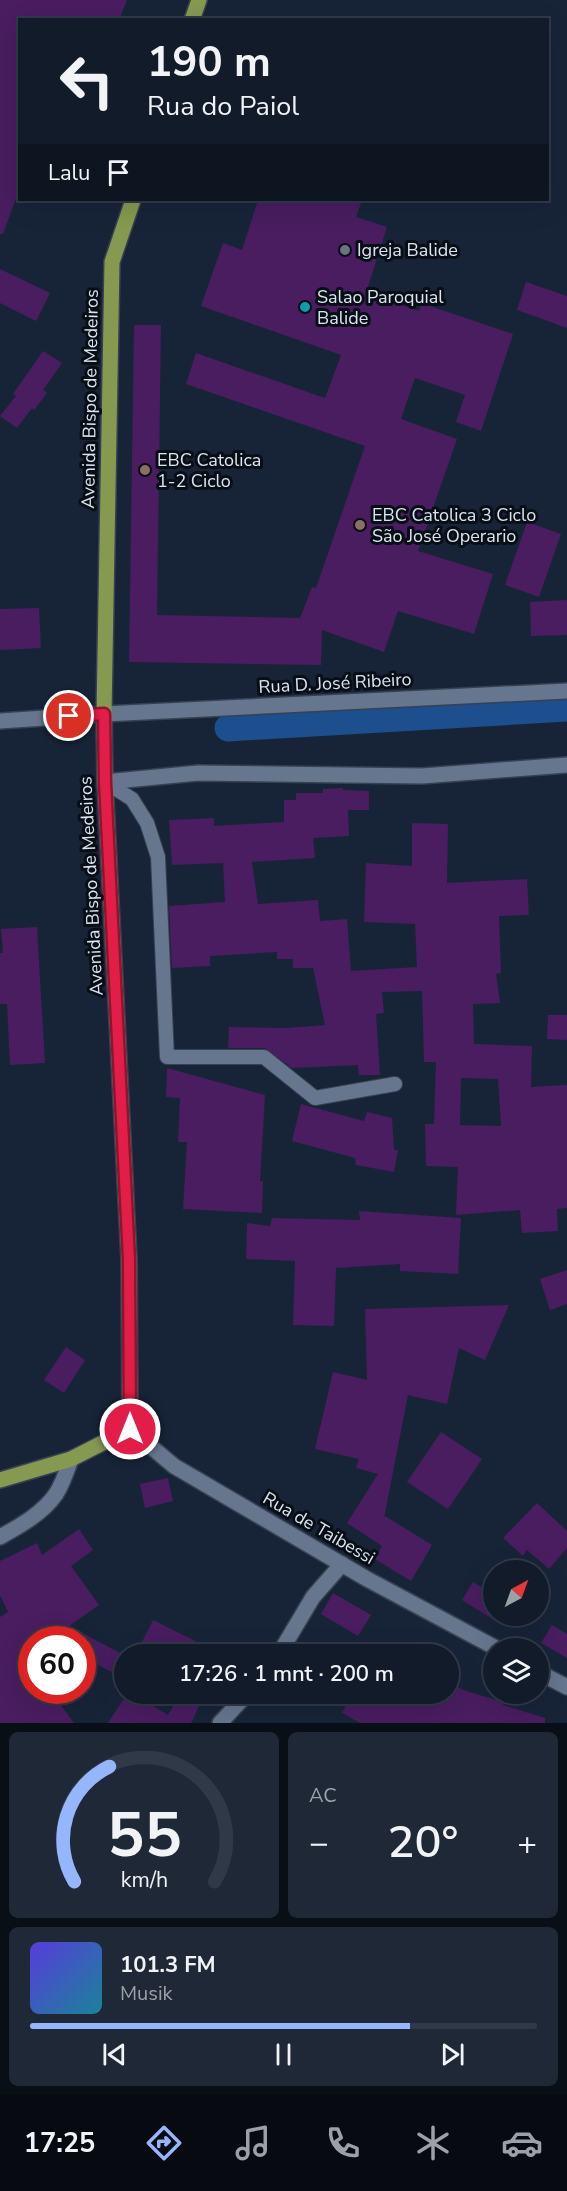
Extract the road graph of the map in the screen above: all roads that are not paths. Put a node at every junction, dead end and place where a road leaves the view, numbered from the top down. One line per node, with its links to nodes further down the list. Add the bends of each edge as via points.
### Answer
1 (199, 0): 2 (main road)
2 (193, 18)
3 (133, 201): 5 (main road, Avenida Bispo de Medeiros, via 112,262)
4 (567, 691): 5 (street, Rua D. José Ribeiro)
5 (104, 714): 6 (street, Rua D. José Ribeiro); 8 (main road, Avenida Bispo de Medeiros)
6 (0, 722)
7 (567, 765): 8 (street, via 422,776 198,772)
8 (105, 782): 9 (lane, via 132,799 147,823 158,857 167,1057 264,1057 315,1098); 10 (main road, Avenida Bispo de Medeiros, via 129,1259)
9 (395, 1084)
10 (130, 1429): 11 (main road); 14 (street, Rua de Taibessi, via 174,1466)
11 (71, 1458): 12 (main road); 13 (street, via 57,1493 43,1509)
12 (0, 1480)
13 (0, 1538)
14 (342, 1564): 15 (street, Rua de Taibessi); 16 (street, via 313,1597)
15 (483, 1641)
16 (285, 1644)
17 (549, 1678): 18 (street)
18 (567, 1687)
19 (238, 1704): 20 (street)
20 (220, 1723)

